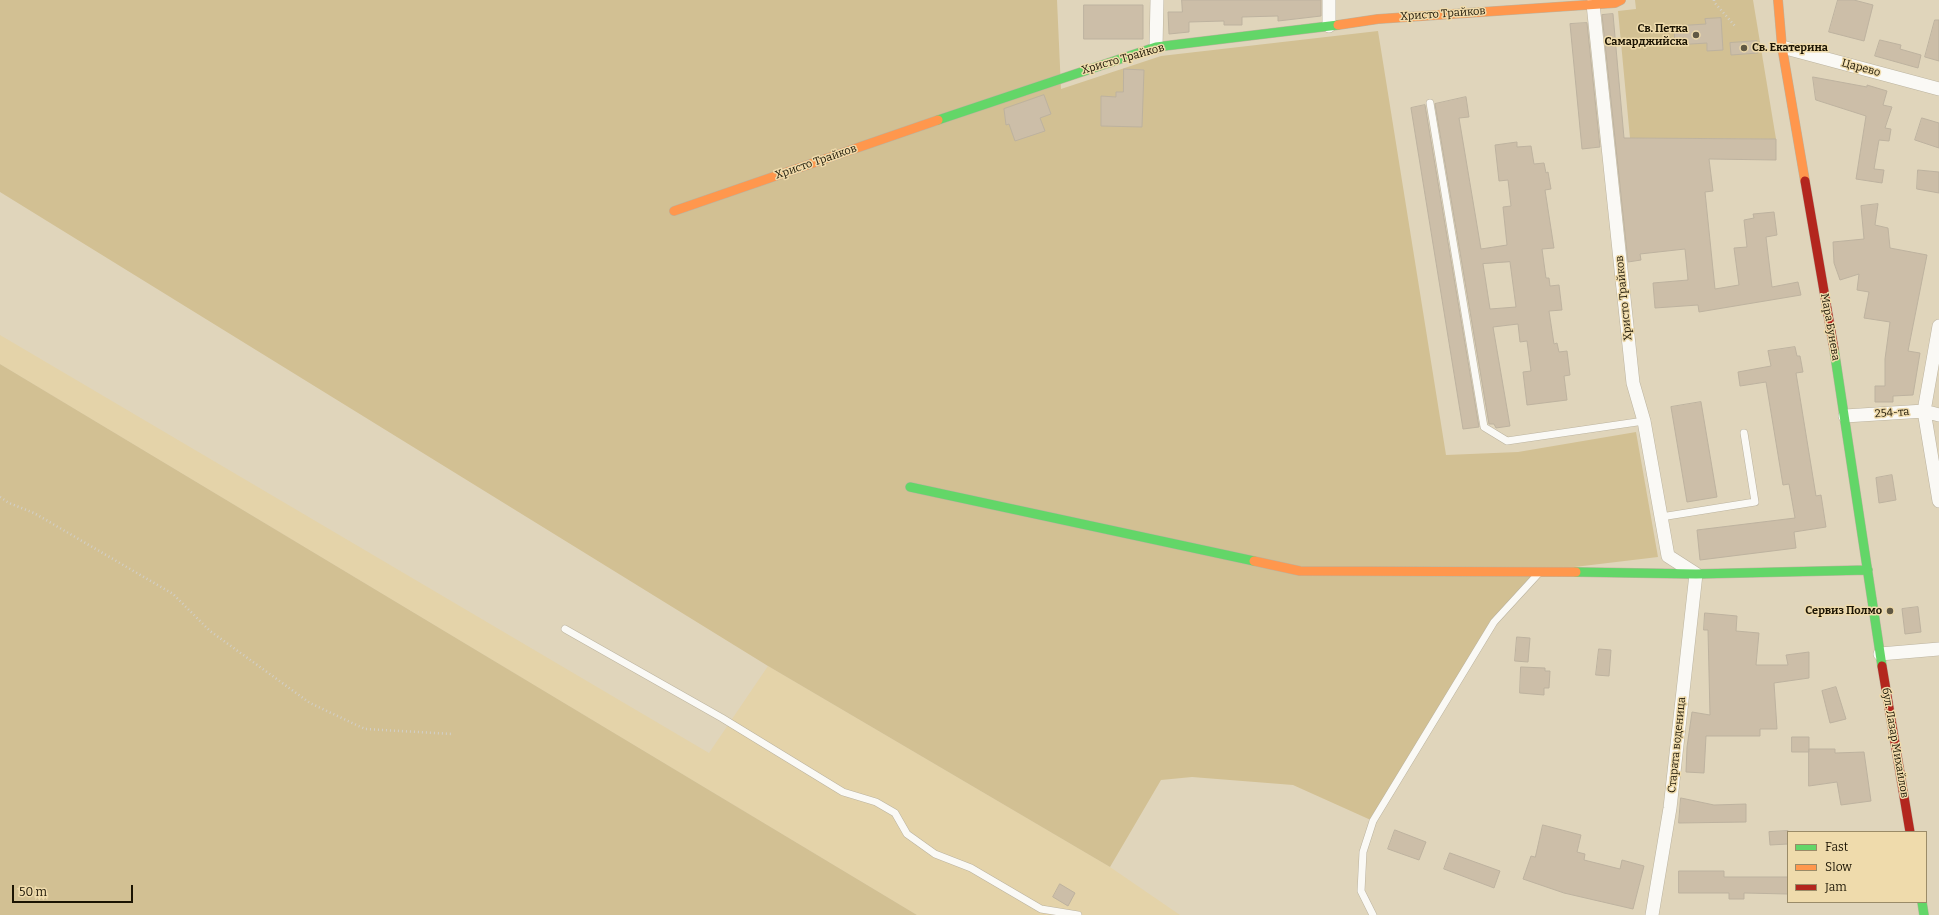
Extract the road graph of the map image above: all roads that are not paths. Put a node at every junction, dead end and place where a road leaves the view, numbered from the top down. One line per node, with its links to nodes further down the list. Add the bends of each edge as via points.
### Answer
1 (1157, 0): 7 (street)
2 (1329, 0): 6 (street)
3 (1621, 0): 5 (street, Христо Трайков, via 1616,3)
4 (1778, 0): 8 (street, Мара Бунева)
5 (1593, 4): 6 (street, Христо Трайков, via 1378,19); 16 (street, Христо Трайков, via 1632,384)
6 (1329, 26): 7 (street, Христо Трайков)
7 (1156, 47): 11 (street, Христо Трайков)
8 (1782, 47): 9 (street, Царево); 15 (street, Мара Бунева)
9 (1939, 89)
10 (1430, 103): 16 (lane, via 1484,427 1507,441)
11 (674, 211)
12 (1939, 326): 13 (street)
13 (1924, 410): 14 (street, 254-та); 15 (street, 254-та); 19 (street)
14 (1939, 415)
15 (1845, 416): 21 (street, Мара Бунева)
16 (1644, 421): 20 (street, Христо Трайков)
17 (1744, 433): 20 (lane, via 1755,502)
18 (910, 488): 22 (street, via 1300,571)
19 (1939, 501)
20 (1661, 517): 23 (street, Христо Трайков, via 1668,556)
21 (1868, 570): 23 (street); 26 (street, Мара Бунева)
22 (1541, 571): 23 (street); 30 (lane, via 1494,622 1373,821 1363,852 1361,891)
23 (1696, 574): 31 (street, Старата воденица, via 1670,808)
24 (566, 629): 29 (lane, via 722,718 843,792 876,802 895,813 907,834 935,854 971,868 1041,909)
25 (1939, 649): 26 (street)
26 (1880, 654): 27 (street, бул. Лазар Михайлов)
27 (1910, 831)
28 (1922, 903): 32 (street)
29 (1078, 915)
30 (1373, 915)
31 (1652, 915)
32 (1924, 915)

